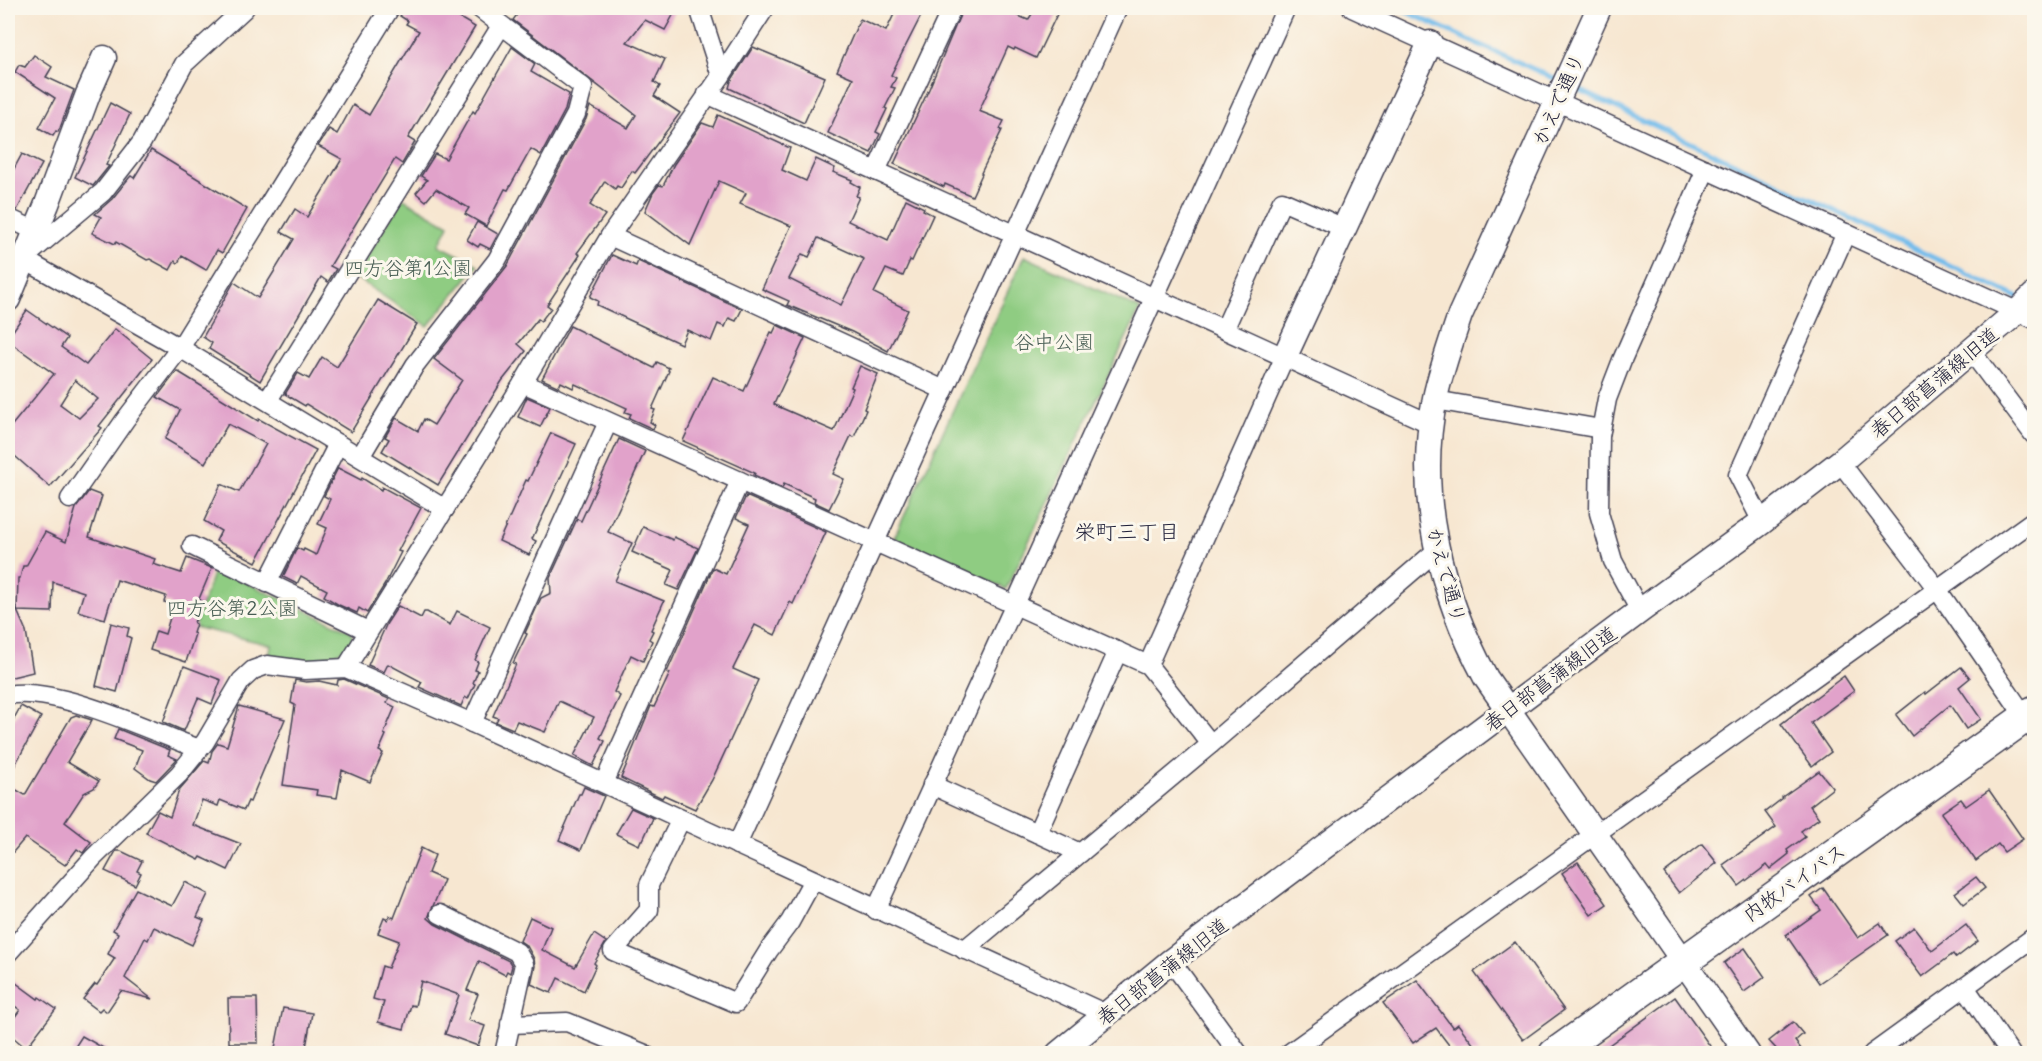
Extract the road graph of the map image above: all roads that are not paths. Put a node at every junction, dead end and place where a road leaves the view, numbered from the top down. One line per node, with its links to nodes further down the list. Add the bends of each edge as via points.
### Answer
1 (245, 8): 25 (street, via 184,64 142,142 103,192)
2 (390, 8): 30 (street)
3 (479, 8): 11 (street)
4 (699, 8): 14 (street)
5 (765, 8): 14 (street)
6 (951, 8): 18 (street)
7 (1118, 8): 23 (street)
8 (1286, 8): 26 (street)
9 (1352, 8): 12 (street)
10 (1599, 8): 16 (street, かえで通り)
11 (501, 26): 35 (street); 42 (street, via 583,87 576,114 497,260 415,365)
12 (1430, 43): 16 (street); 20 (street)
13 (104, 58): 21 (street)
14 (721, 76): 15 (street)
15 (707, 94): 18 (street); 24 (street)
16 (1557, 100): 17 (street); 36 (street, かえで通り, via 1460,315)
17 (1706, 169): 22 (street); 39 (street, via 1622,360)
18 (876, 171): 23 (street)
19 (8, 218): 21 (street)
20 (1344, 228): 29 (street, via 1282,201); 32 (street)
21 (36, 231): 25 (street)
22 (1846, 233): 28 (street); 48 (street, via 1738,475)
23 (1014, 234): 26 (street); 34 (street)
24 (610, 236): 33 (street); 34 (street)
25 (23, 260): 27 (street); 30 (street)
26 (1156, 297): 29 (street); 54 (street)
27 (8, 299)
28 (2029, 309): 31 (street, 春日部菖蒲線旧道)
29 (1225, 328): 32 (street)
30 (180, 348): 35 (street); 45 (street)
31 (1971, 351): 40 (street); 43 (street, 春日部菖蒲線旧道)
32 (1285, 356): 38 (street); 58 (street)
33 (523, 383): 37 (street); 46 (street)
34 (944, 390): 49 (street)
35 (268, 400): 41 (street)
36 (1435, 400): 38 (street, かえで通り); 39 (street)
37 (608, 422): 44 (street); 63 (street)
38 (1431, 424): 51 (street, かえで通り, via 1429,483)
39 (1601, 429): 55 (street, via 1599,513 1613,561)
40 (2034, 435)
41 (339, 444): 42 (street); 52 (street)
42 (360, 457): 46 (street)
43 (1840, 462): 48 (street, 春日部菖蒲線旧道); 53 (street)
44 (740, 481): 49 (street); 66 (street)
45 (70, 499)
46 (445, 509): 56 (street)
47 (2034, 520): 53 (street)
48 (1762, 522): 55 (street, 春日部菖蒲線旧道)
49 (876, 542): 54 (street); 71 (street)
50 (192, 546): 52 (street)
51 (1437, 550): 61 (street, かえで通り, via 1468,645); 64 (street)
52 (267, 582): 56 (street)
53 (1937, 589): 62 (street); 70 (street)
54 (1014, 604): 57 (street); 67 (street)
55 (1640, 611): 61 (street, 春日部菖蒲線旧道)
56 (368, 631): 59 (street)
57 (1118, 651): 58 (street); 69 (street)
58 (1148, 665): 64 (street)
59 (346, 668): 63 (street); 65 (street, via 305,670 267,665 253,670 241,681)
60 (8, 695): 65 (street, via 73,701)
61 (1508, 710): 70 (street, かえで通り); 79 (street, 春日部菖蒲線旧道)
62 (2032, 719): 80 (main road, 内牧バイパス)
63 (472, 723): 66 (street)
64 (1211, 744): 72 (street)
65 (199, 749): 78 (street)
66 (604, 783): 68 (street)
67 (932, 785): 69 (street); 74 (street)
68 (681, 819): 71 (street); 73 (street, via 649,885 649,910 613,951 736,1003)
69 (1037, 833): 72 (street)
70 (1594, 834): 80 (street, かえで通り); 88 (street)
71 (737, 845): 73 (street)
72 (1080, 853): 77 (street)
73 (813, 880): 74 (street)
74 (876, 910): 77 (street)
75 (440, 914): 83 (street, via 517,952 524,964)
76 (2034, 937): 81 (street)
77 (964, 950): 82 (street)
78 (8, 953)
79 (1171, 961): 82 (street, 春日部菖蒲線旧道); 87 (street)
80 (1683, 961): 89 (main road, 内牧バイパス); 90 (street, かえで通り)
81 (1965, 987): 91 (street); 92 (street)
82 (1106, 1014): 86 (street, 春日部菖蒲線旧道)
83 (510, 1024): 84 (street); 85 (street, via 567,1022)
84 (504, 1053)
85 (645, 1053)
86 (1058, 1053)
87 (1239, 1053)
88 (1288, 1053)
89 (1554, 1053)
90 (1748, 1053)
91 (1872, 1053)
92 (2011, 1053)

